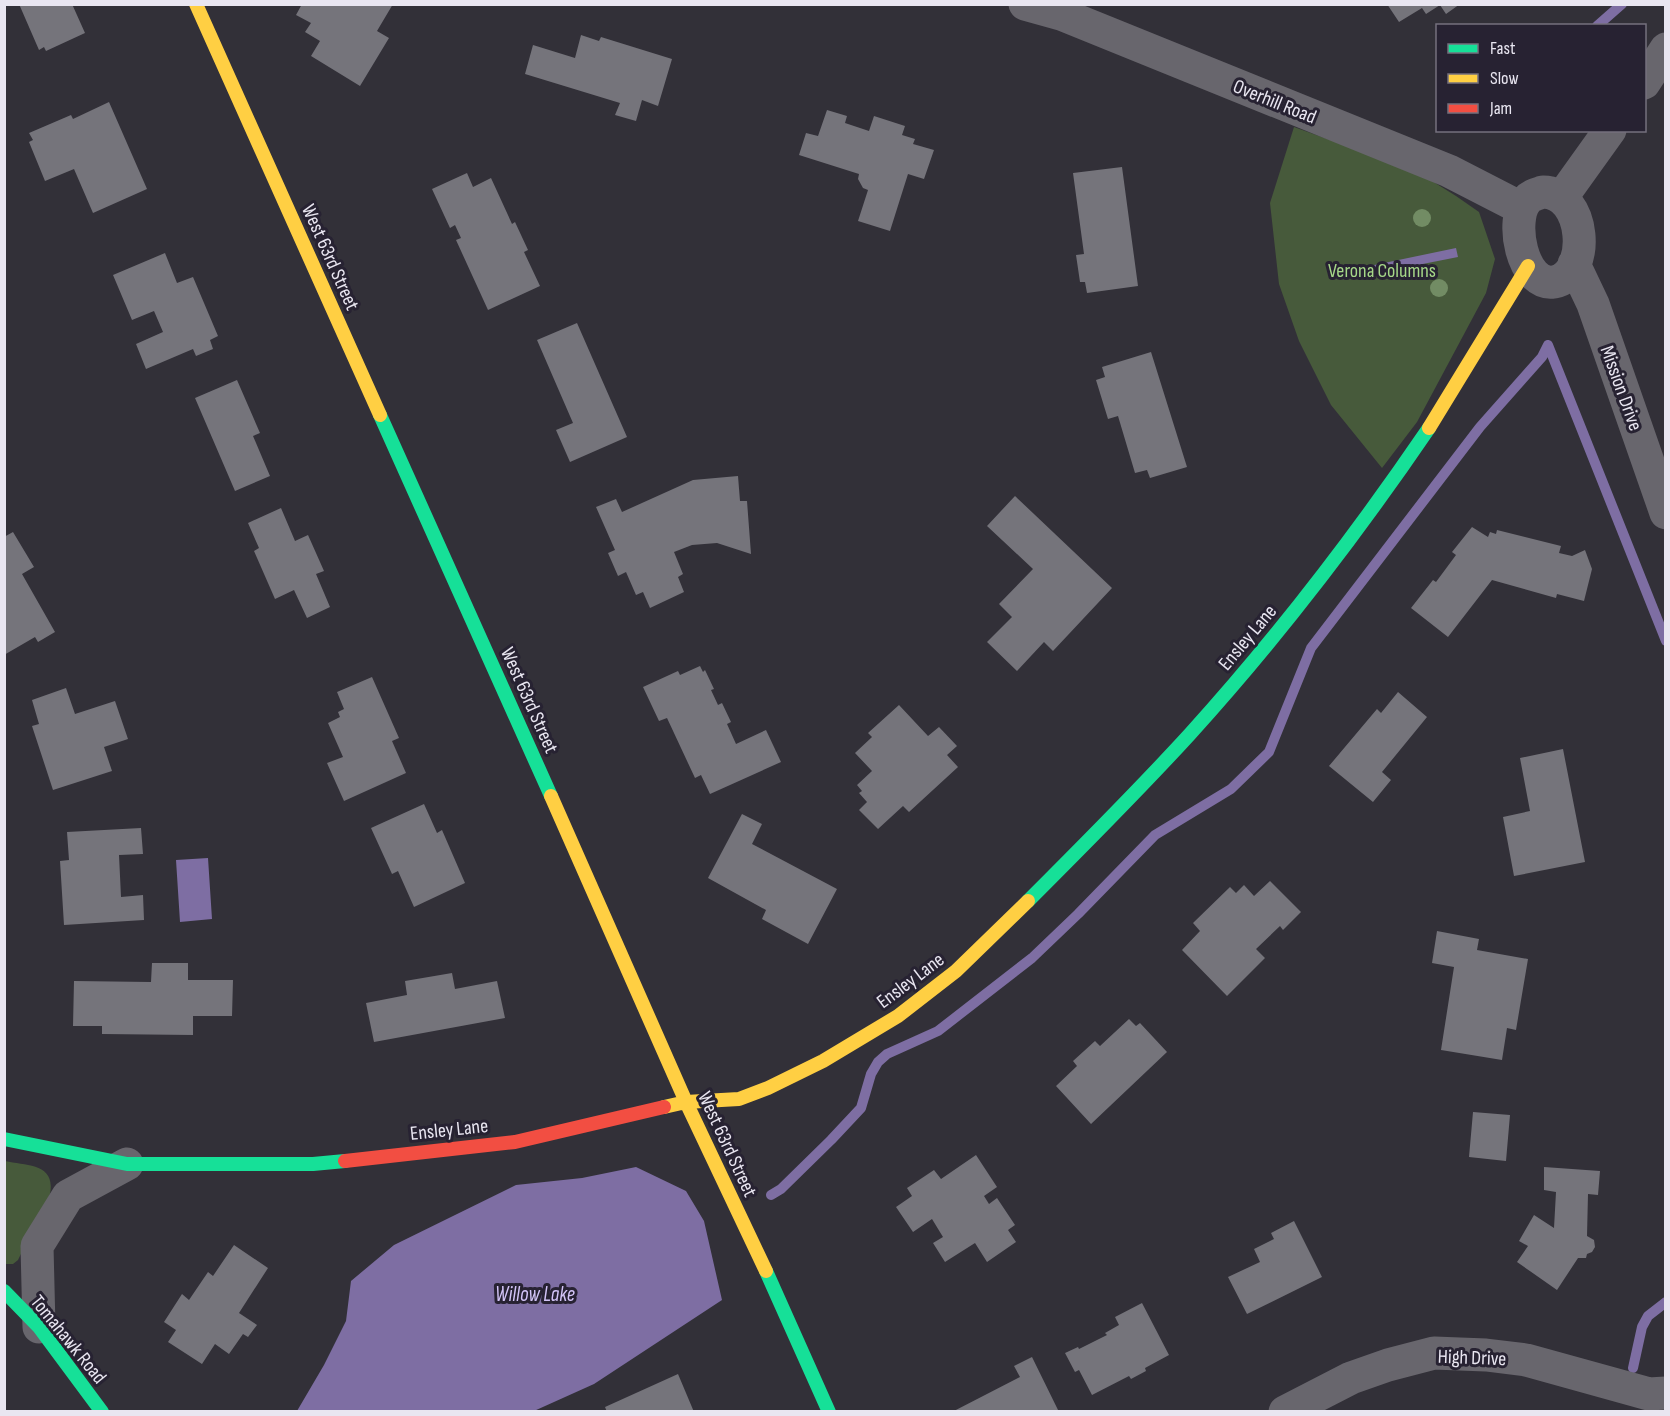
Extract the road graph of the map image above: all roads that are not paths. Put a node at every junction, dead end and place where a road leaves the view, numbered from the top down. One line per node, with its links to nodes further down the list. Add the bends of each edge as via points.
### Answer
1 (196, 4): 12 (street, West 63rd Street)
2 (1025, 4): 3 (street, Overhill Road)
3 (1063, 9): 8 (street, Overhill Road, via 1449,171)
4 (1665, 49): 5 (street)
5 (1646, 80)
6 (1609, 132): 7 (street)
7 (1563, 197): 8 (street, via 1543,192 1532,195); 9 (street, via 1577,224 1579,247)
8 (1521, 208): 10 (street, via 1519,242)
9 (1574, 264): 10 (street, via 1564,278 1554,282 1544,282); 11 (street, Mission Drive, via 1593,304)
10 (1528, 266): 12 (street, Ensley Lane, via 1403,467 1291,616 1190,734 1068,861 956,971 898,1016 823,1061 768,1088 739,1099)
11 (1665, 513)
12 (686, 1102): 14 (street, Ensley Lane, via 503,1143 313,1164); 19 (street, West 63rd Street)
13 (4, 1139): 14 (street, Ensley Lane)
14 (127, 1164): 16 (street, via 68,1196 37,1246)
15 (4, 1291): 16 (street, Tomahawk Road)
16 (39, 1327): 18 (street, Tomahawk Road)
17 (1665, 1393): 20 (street, High Drive, via 1649,1394 1527,1360 1434,1353 1351,1378)
18 (102, 1412)
19 (829, 1412)
20 (1285, 1412)

